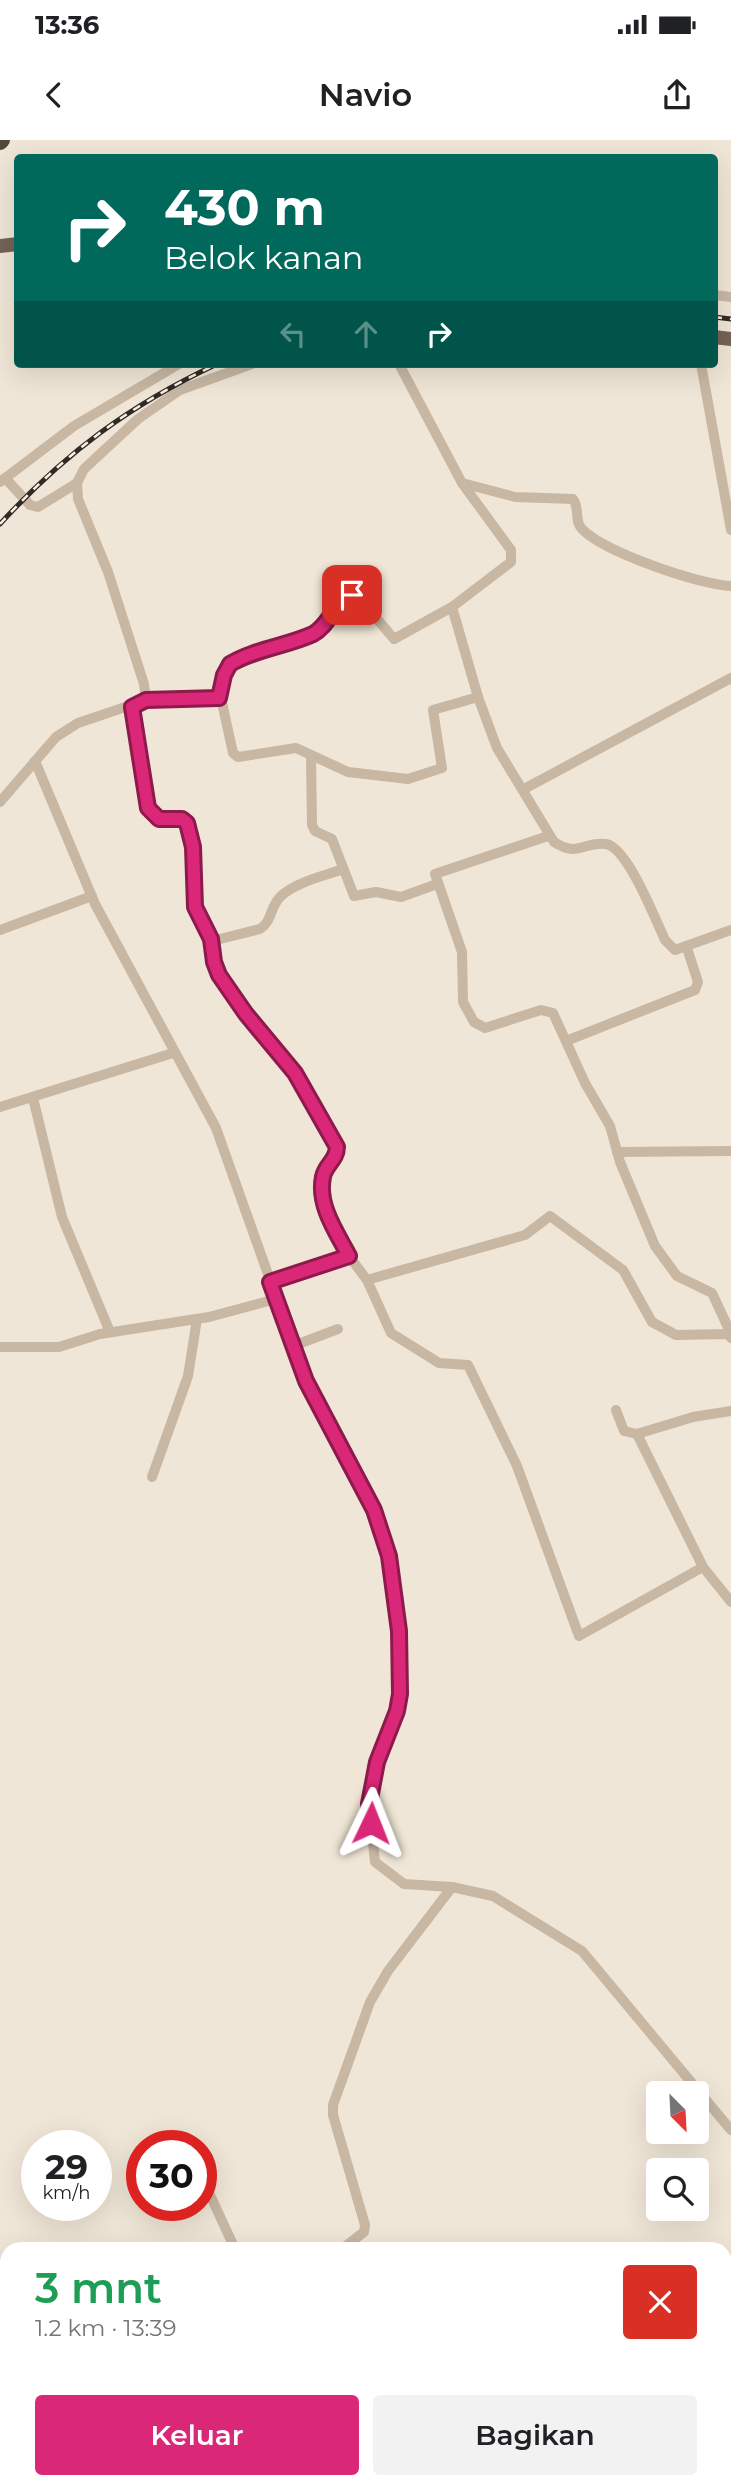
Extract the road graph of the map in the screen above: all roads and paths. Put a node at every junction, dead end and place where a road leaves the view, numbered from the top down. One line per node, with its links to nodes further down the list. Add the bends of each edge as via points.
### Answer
1 (172, 368): 5 (street, via 74,426)
2 (241, 368): 6 (street, via 180,390 138,419 84,469)
3 (401, 368): 7 (street)
4 (702, 368): 8 (street)
5 (2, 480): 6 (street, via 38,507)
6 (77, 483): 16 (street, via 78,499 108,572)
7 (462, 483): 9 (street, via 515,497 573,499 580,526 593,536 689,579); 10 (street, via 513,557)
8 (731, 530)
9 (731, 586)
10 (453, 607): 11 (street); 14 (street)
11 (394, 639): 12 (street); 15 (street, via 352,595 312,634 230,664)
12 (400, 650)
13 (731, 678): 20 (street)
14 (478, 697): 18 (street, via 433,710 442,768 408,779 348,772); 20 (street, via 497,748)
15 (219, 698): 16 (street); 18 (street, via 224,703 234,756 290,748 306,750)
16 (146, 700): 17 (street)
17 (132, 707): 19 (street, via 78,723 56,737); 28 (street, via 148,808 159,819 187,823 193,847 195,907)
18 (311, 757): 23 (street, via 312,825 332,839)
19 (35, 761): 21 (street); 25 (street)
20 (524, 789): 22 (street)
21 (0, 802)
22 (548, 836): 24 (street, via 437,871); 29 (street, via 570,850 605,844 617,849 628,862 665,940 675,950)
23 (343, 869): 24 (street, via 355,897 376,892 401,897); 28 (street, via 284,893 266,926)
24 (437, 884): 30 (street, via 462,952 460,990 474,1023 493,1027 547,1010 553,1013)
25 (92, 896): 26 (street); 31 (street)
26 (0, 930)
27 (731, 930): 29 (street)
28 (212, 941): 36 (street, via 219,975 295,1073 337,1147 323,1174 322,1190 328,1214)
29 (687, 948): 30 (street, via 698,982 695,990)
30 (566, 1041): 35 (street, via 606,1117)
31 (173, 1053): 32 (street); 38 (street, via 216,1128)
32 (33, 1098): 33 (street); 42 (street, via 62,1217)
33 (0, 1107)
34 (731, 1151): 35 (street)
35 (617, 1152): 43 (street, via 655,1246 677,1276 712,1293)
36 (349, 1256): 37 (street); 38 (street)
37 (367, 1280): 43 (street, via 525,1235 550,1216 623,1270 652,1322 676,1335); 50 (street, via 391,1333 439,1363 468,1365 517,1466 579,1636)
38 (270, 1282): 39 (street)
39 (276, 1299): 40 (street); 44 (street)
40 (197, 1319): 42 (street); 49 (street, via 188,1376)
41 (338, 1329): 44 (street)
42 (110, 1332): 45 (street, via 59,1347)
43 (730, 1335)
44 (293, 1346): 52 (street, via 306,1381 374,1510 389,1556 399,1631 400,1694 377,1762 369,1804 375,1862 404,1884)
45 (0, 1347)
46 (616, 1410): 48 (street, via 624,1430)
47 (731, 1411): 48 (street)
48 (637, 1434): 50 (street)
49 (152, 1477)
50 (703, 1567): 51 (street)
51 (731, 1602)
52 (452, 1887): 53 (street, via 493,1896 582,1951); 56 (street, via 376,1992 338,2083 333,2115 365,2225 364,2232)
53 (731, 2130)
54 (217, 2210): 55 (street)
55 (232, 2242)
56 (351, 2242)

